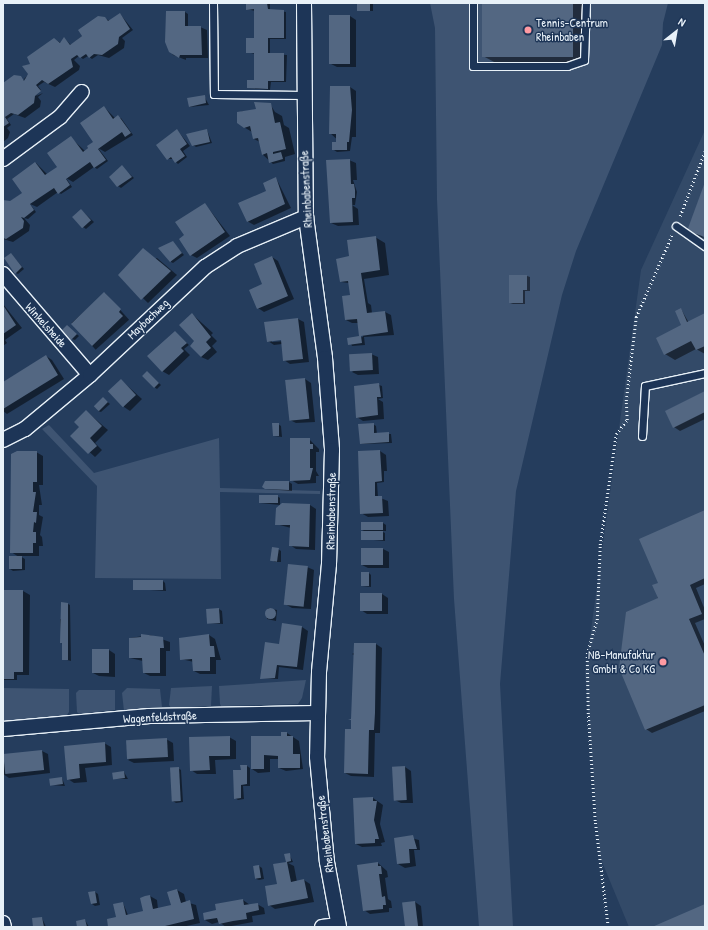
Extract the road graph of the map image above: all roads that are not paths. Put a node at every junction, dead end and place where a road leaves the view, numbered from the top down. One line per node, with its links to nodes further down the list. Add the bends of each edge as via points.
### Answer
1 (213, 3): 6 (lane, via 214,94)
2 (304, 3): 6 (street, Rheinbabenstraße)
3 (473, 3): 4 (lane, via 473,66 567,66 584,60)
4 (586, 3)
5 (82, 92): 7 (street, via 60,117)
6 (304, 95): 8 (street, Rheinbabenstraße)
7 (3, 159)
8 (306, 217): 13 (street, Maybachweg, via 237,246 205,267); 16 (street, Rheinbabenstraße, via 325,358 332,450 329,564)
9 (676, 226): 10 (lane)
10 (705, 246)
11 (3, 274): 13 (street, Winkelsheide)
12 (705, 373): 14 (lane, via 645,386)
13 (90, 375): 15 (street, Maybachweg, via 25,429)
14 (642, 436)
15 (3, 440)
16 (317, 713): 17 (street, Wagenfeldstraße, via 149,716); 19 (street, Rheinbabenstraße, via 321,804)
17 (3, 730)
18 (3, 923): 20 (street)
19 (339, 926): 21 (street)
20 (4, 927)
21 (322, 927)

